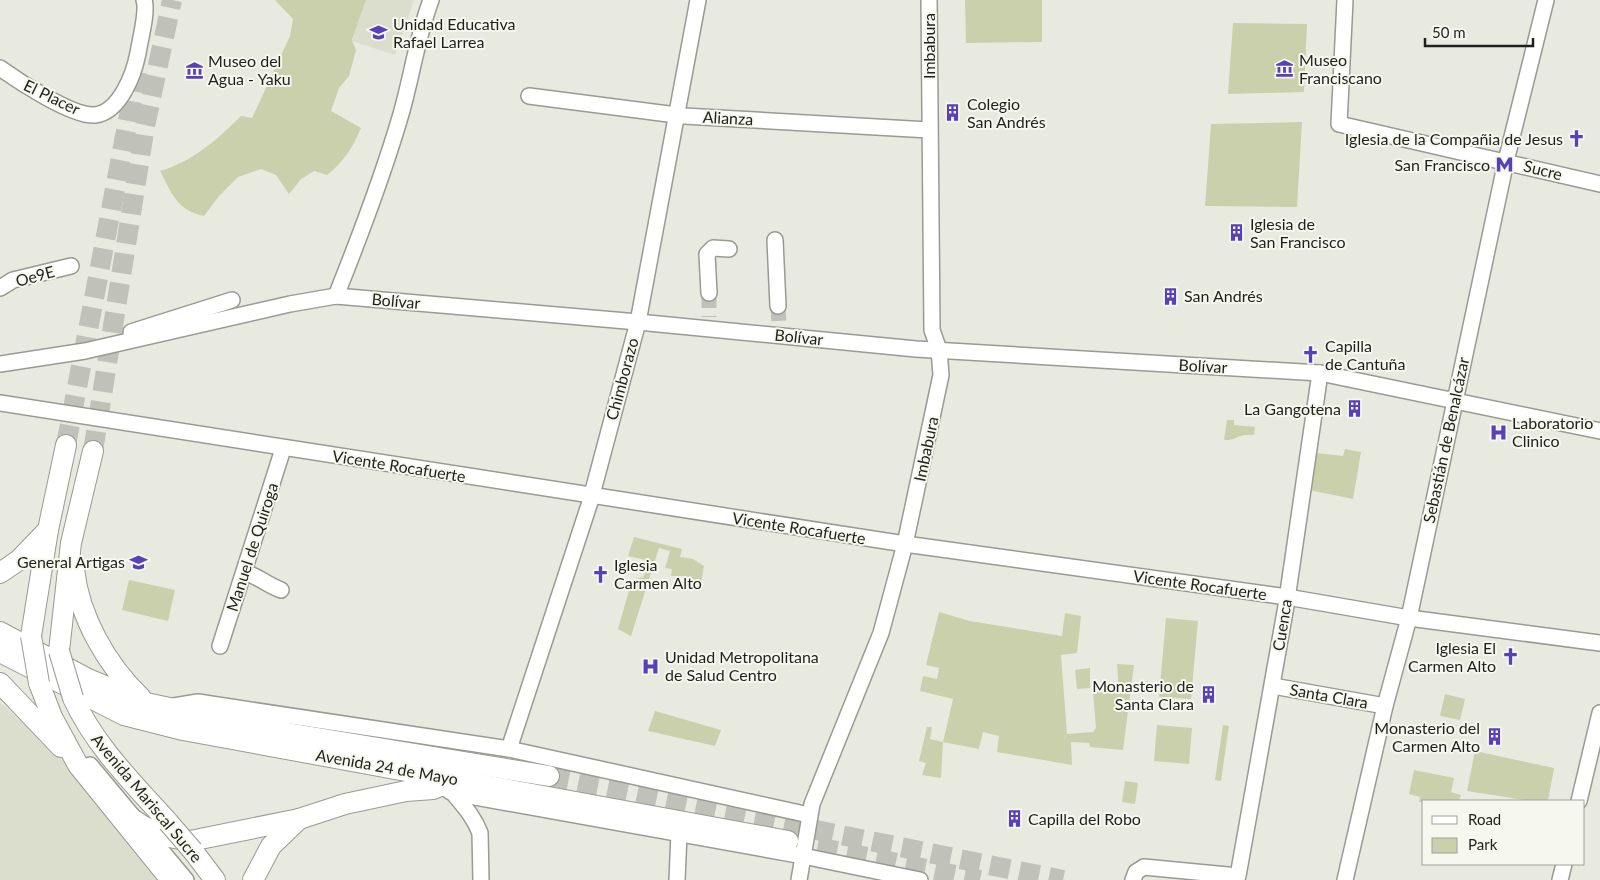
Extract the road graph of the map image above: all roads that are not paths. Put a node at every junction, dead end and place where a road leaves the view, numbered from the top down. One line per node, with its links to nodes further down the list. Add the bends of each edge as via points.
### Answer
1 (144, 0): 7 (street, El Placer, via 136,67 112,106 95,115 75,112)
2 (431, 0): 18 (street, via 401,113 370,211)
3 (698, 0): 9 (street, Chimborazo)
4 (929, 0): 10 (street, Imbabura)
5 (1345, 0): 11 (street, Sucre, via 1339,124)
6 (1546, 0): 11 (street, Sebastián de Benalcázar)
7 (0, 68)
8 (529, 96): 9 (street, Alianza)
9 (676, 115): 10 (street, Alianza); 21 (street, Chimborazo)
10 (929, 130): 22 (street, Imbabura, via 932,330)
11 (1506, 161): 12 (street, Sucre); 26 (street, Sebastián de Benalcázar)
12 (1600, 184)
13 (775, 240): 20 (street)
14 (729, 248): 17 (street, via 713,248 707,254)
15 (71, 266): 16 (street, Oe9E, via 13,280)
16 (0, 288)
17 (709, 292)
18 (336, 296): 21 (street, Bolívar); 23 (street, Bolívar)
19 (232, 300): 23 (street, via 90,346)
20 (778, 306)
21 (638, 322): 22 (street, Bolívar, via 708,323); 32 (street, Chimborazo)
22 (938, 350): 25 (street, Bolívar); 35 (street, Imbabura, via 941,375)
23 (85, 351): 24 (street, Bolívar)
24 (0, 364)
25 (1320, 373): 26 (street, Bolívar); 39 (street, Cuenca)
26 (1454, 400): 28 (street, Bolívar); 40 (street, Sebastián de Benalcázar)
27 (0, 403): 30 (street, Vicente Rocafuerte)
28 (1600, 431)
29 (66, 446): 33 (main road, Avenida Mariscal Sucre)
30 (283, 449): 32 (street, Vicente Rocafuerte); 36 (street, Manuel de Quiroga)
31 (93, 451): 34 (main road, Avenida Mariscal Sucre)
32 (591, 496): 35 (street, Vicente Rocafuerte); 51 (street, Chimborazo)
33 (48, 530): 37 (main road, via 19,560); 50 (main road, Avenida Mariscal Sucre, bridge, via 31,636 39,683)
34 (71, 543): 47 (main road, via 75,581 91,627 106,655 130,687); 61 (main road, Avenida Mariscal Sucre, bridge, via 59,651 73,698 102,749)
35 (904, 544): 39 (street, Vicente Rocafuerte); 59 (street, Imbabura, via 881,634)
36 (244, 572): 38 (street); 43 (street, Manuel de Quiroga)
37 (0, 573)
38 (281, 590)
39 (1287, 597): 40 (street, Vicente Rocafuerte); 46 (street, Cuenca)
40 (1408, 618): 42 (street, Vicente Rocafuerte); 48 (street, Sebastián de Benalcázar)
41 (0, 632): 47 (main road, Avenida 24 de Mayo, via 88,679)
42 (1600, 643)
43 (220, 646)
44 (0, 652): 53 (main road, Avenida 24 de Mayo, via 124,715 183,730)
45 (0, 683): 52 (main road)
46 (1272, 686): 48 (street, Santa Clara); 77 (street, Cuenca, via 1238,876 1144,867 1136,872)
47 (156, 705): 51 (street, via 198,702); 54 (main road, Avenida 24 de Mayo, via 293,734)
48 (1385, 706): 78 (street, Sebastián de Benalcázar)
49 (1600, 713): 57 (street)
50 (52, 717): 52 (main road, Avenida Mariscal Sucre); 61 (street)
51 (509, 749): 59 (street)
52 (78, 766): 58 (main road, Avenida Mariscal Sucre)
53 (390, 767): 55 (main road, Avenida 24 de Mayo); 56 (main road)
54 (549, 776)
55 (455, 786): 56 (main road); 62 (street, Avenida 24 de Mayo); 63 (main road, Avenida 24 de Mayo); 72 (street, via 480,833)
56 (406, 791): 60 (main road, via 346,804)
57 (1579, 800)
58 (111, 805): 61 (main road); 67 (main road, Avenida Mariscal Sucre)
59 (809, 815): 65 (street, Imbabura)
60 (299, 819): 61 (main road, via 190,841 164,836); 71 (main road, via 271,846)
61 (157, 824): 64 (main road, Avenida Mariscal Sucre, bridge); 68 (street)
62 (679, 834): 65 (street, Avenida 24 de Mayo); 73 (street)
63 (788, 841)
64 (189, 853): 69 (street); 70 (main road, Avenida Mariscal Sucre)
65 (806, 860): 74 (street, Imbabura); 75 (street); 76 (street, Avenida 24 de Mayo)
66 (1564, 865): 79 (street)
67 (171, 880)
68 (186, 880)
69 (204, 880)
70 (215, 880)
71 (253, 880)
72 (481, 880)
73 (677, 880)
74 (799, 880)
75 (903, 880)
76 (920, 880)
77 (1133, 880)
78 (1345, 880)
79 (1560, 880)

